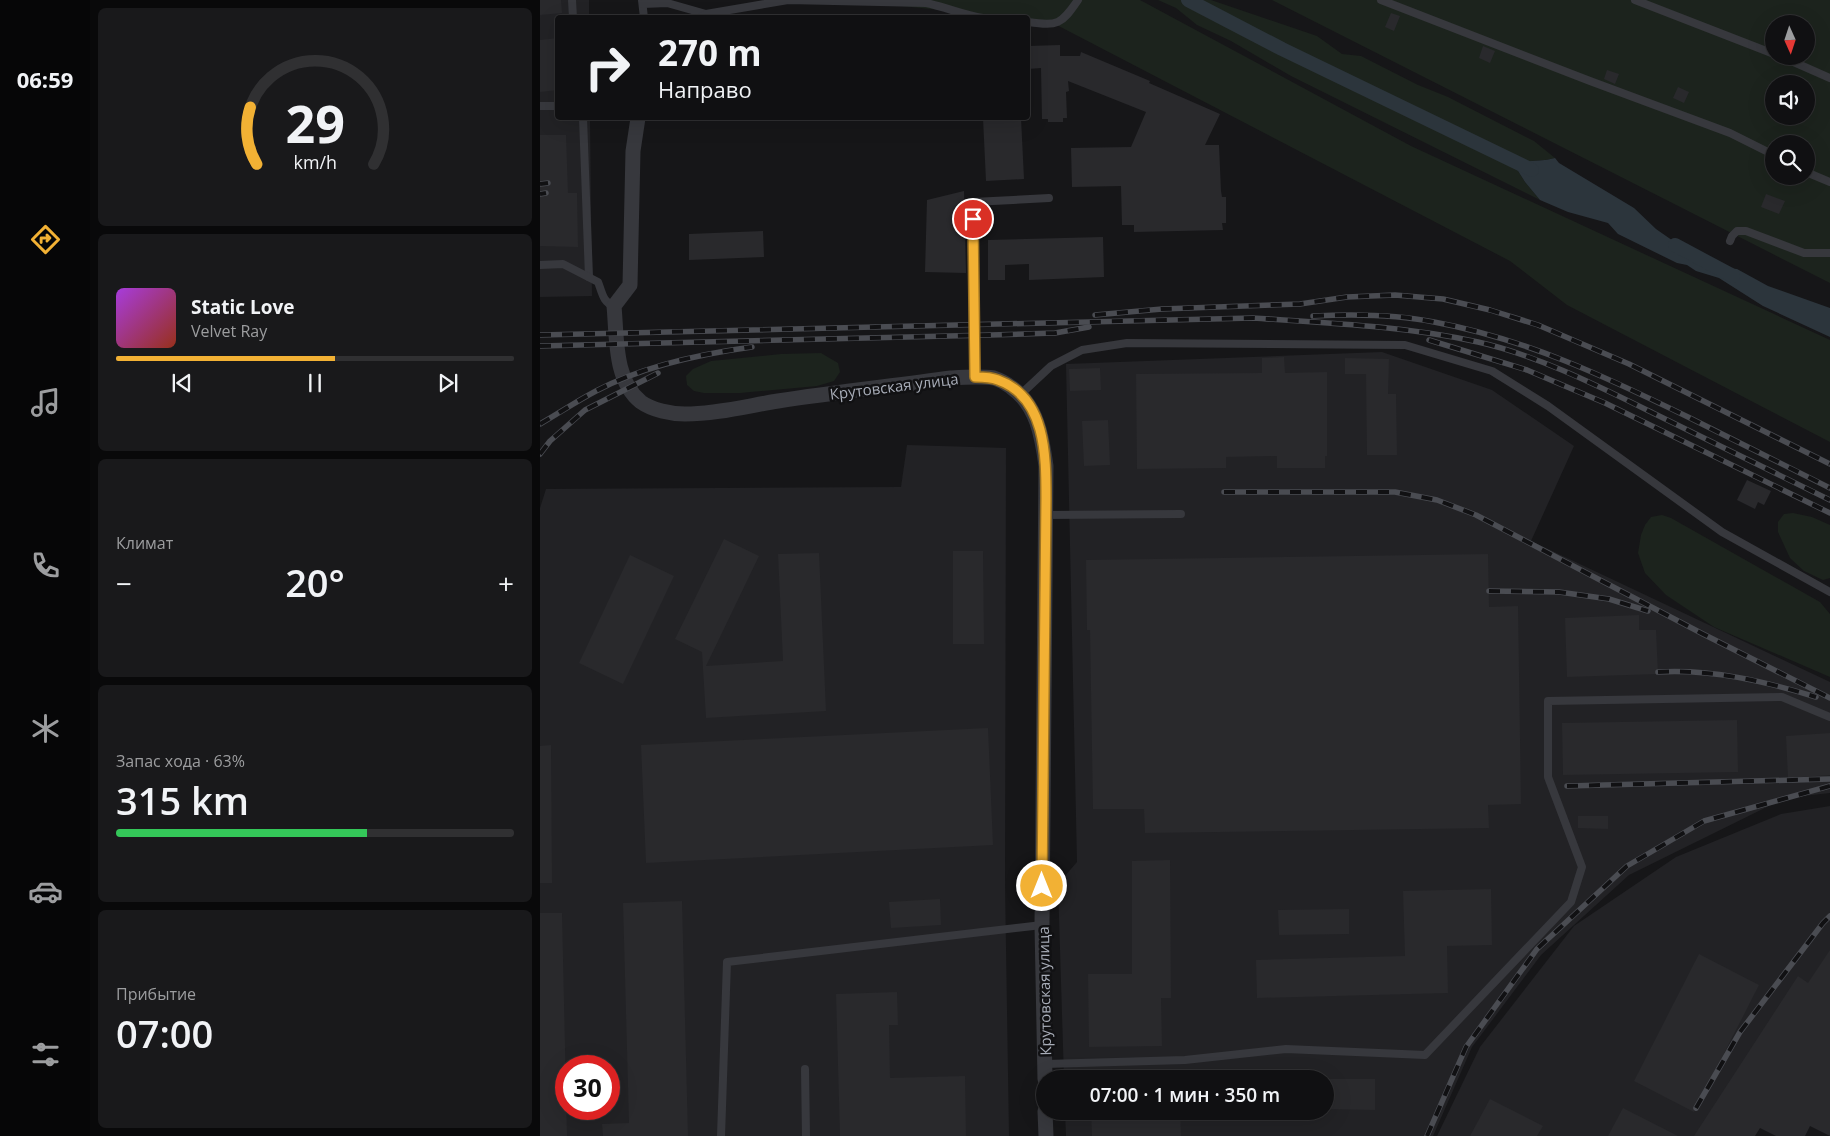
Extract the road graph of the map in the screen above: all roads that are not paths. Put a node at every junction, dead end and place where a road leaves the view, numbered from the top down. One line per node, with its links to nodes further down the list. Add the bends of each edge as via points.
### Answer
1 (572, 0): 7 (lane)
2 (1078, 0): 12 (lane, via 1066,17 1057,23)
3 (1380, 0): 20 (lane, via 1730,133)
4 (1634, 0): 13 (lane)
5 (642, 2): 6 (lane); 8 (lane)
6 (667, 2): 9 (lane)
7 (573, 15)
8 (644, 15)
9 (700, 15)
10 (708, 15): 11 (lane, via 788,0 926,3)
11 (965, 15)
12 (1030, 22)
13 (1765, 51)
14 (1800, 65): 15 (lane)
15 (1830, 78)
16 (540, 106): 17 (lane)
17 (555, 106)
18 (582, 120): 27 (lane)
19 (638, 120): 28 (street, via 630,285)
20 (1765, 150)
21 (1815, 176): 22 (lane)
22 (1830, 182)
23 (1049, 198): 29 (lane, via 973,202)
24 (1730, 241): 25 (lane, via 1737,231 1746,232 1804,253)
25 (1830, 254)
26 (540, 265): 27 (lane, via 563,264)
27 (589, 277): 28 (lane, via 598,282 604,300)
28 (614, 306): 29 (street, Крутовская улица, via 620,366 628,387 642,402 682,414)
29 (975, 377): 30 (street, Крутовская улица, via 995,378)
30 (1021, 394): 32 (street, Крутовская улица, via 1036,418 1043,439); 33 (lane, via 1051,366 1082,350 1127,343 1405,345 1492,371 1548,406 1722,532)
31 (1180, 514): 32 (lane)
32 (1045, 515): 35 (street, Крутовская улица)
33 (1830, 592)
34 (1830, 717): 38 (lane, via 1782,697 1548,701 1548,777 1582,867 1571,902 1425,1056 1286,1049)
35 (1042, 925): 37 (street, Крутовская улица); 40 (lane, via 727,962)
36 (805, 1069): 41 (lane)
37 (1045, 1070)
38 (1068, 1070)
39 (1045, 1120): 42 (street)
40 (721, 1136)
41 (806, 1136)
42 (1046, 1136)

